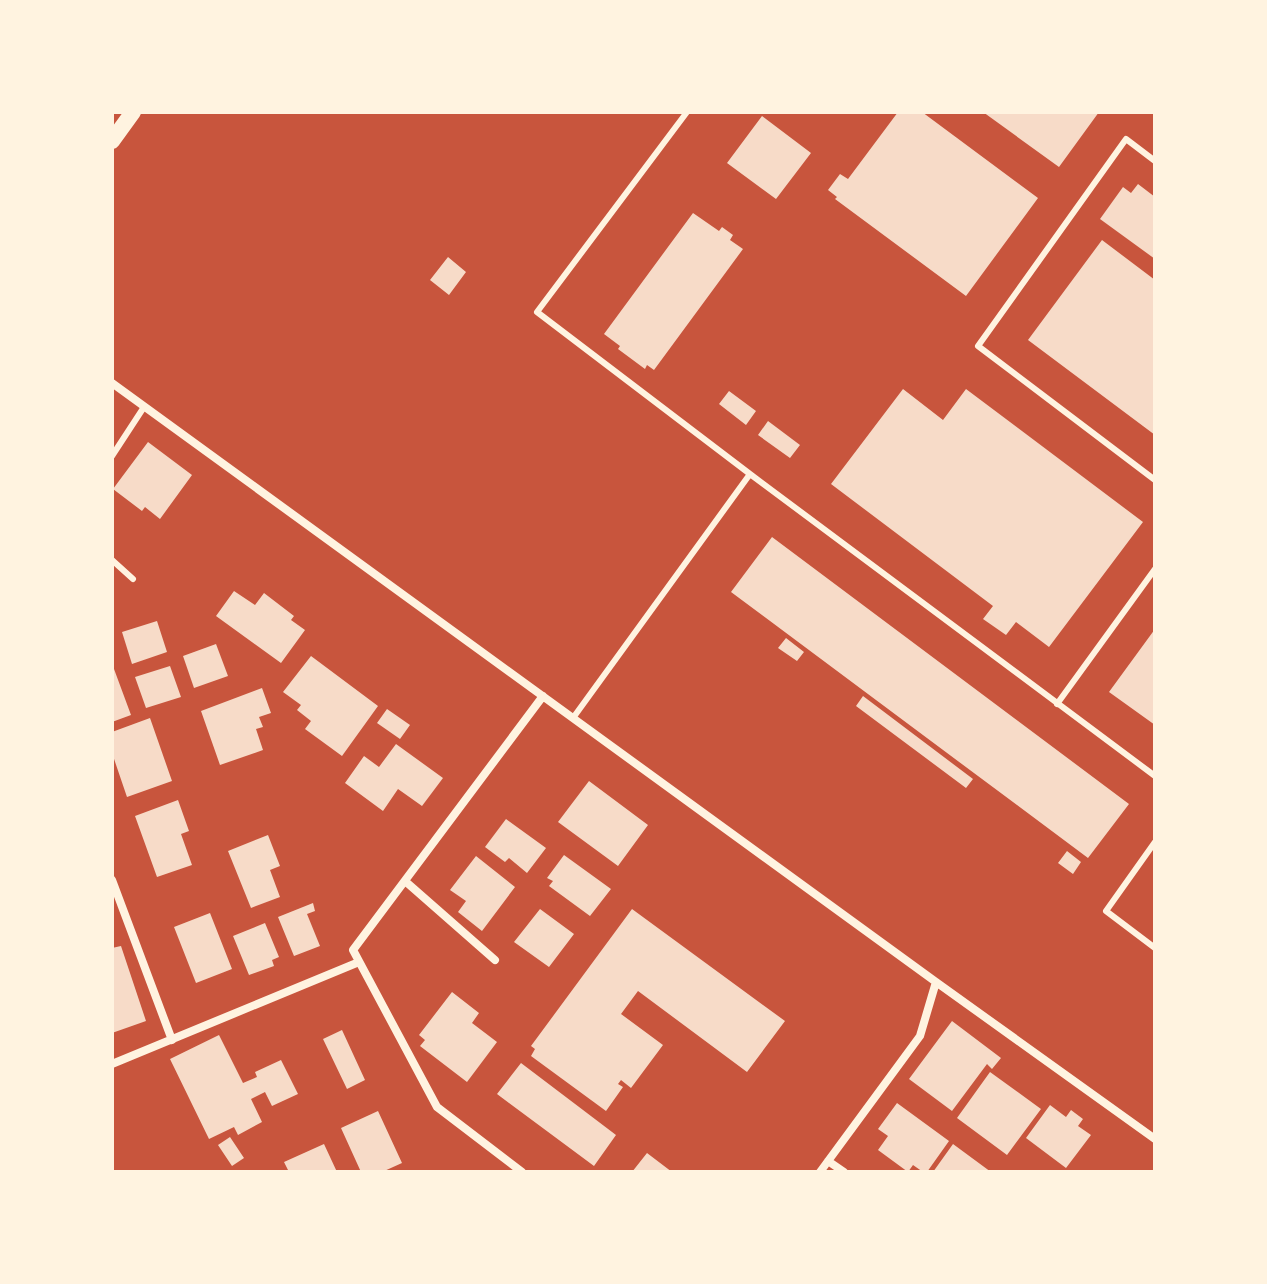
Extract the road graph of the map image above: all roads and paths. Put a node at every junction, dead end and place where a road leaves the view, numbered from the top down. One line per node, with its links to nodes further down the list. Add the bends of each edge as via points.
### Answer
1 (133, 112): 3 (main road)
2 (687, 112): 8 (lane, via 537,312)
3 (112, 141)
4 (1155, 161): 9 (lane, via 1126,139 978,346)
5 (112, 383): 6 (street)
6 (144, 407): 7 (lane); 13 (street)
7 (112, 456)
8 (750, 474): 14 (lane); 15 (lane)
9 (1155, 480)
10 (112, 560): 12 (lane)
11 (1155, 569): 14 (lane)
12 (133, 579)
13 (543, 696): 15 (street); 19 (street)
14 (1057, 704): 16 (lane)
15 (573, 718): 23 (street)
16 (1155, 776)
17 (1155, 842): 20 (lane, via 1106,911)
18 (112, 880): 24 (street)
19 (405, 881): 21 (street); 22 (street, via 353,950)
20 (1155, 948)
21 (495, 960)
22 (359, 962): 24 (street); 28 (street, via 437,1107)
23 (936, 982): 26 (street); 27 (street, via 920,1036)
24 (172, 1040): 25 (street)
25 (112, 1064)
26 (1155, 1139)
27 (828, 1161): 29 (street); 30 (street)
28 (522, 1172)
29 (820, 1172)
30 (844, 1172)

